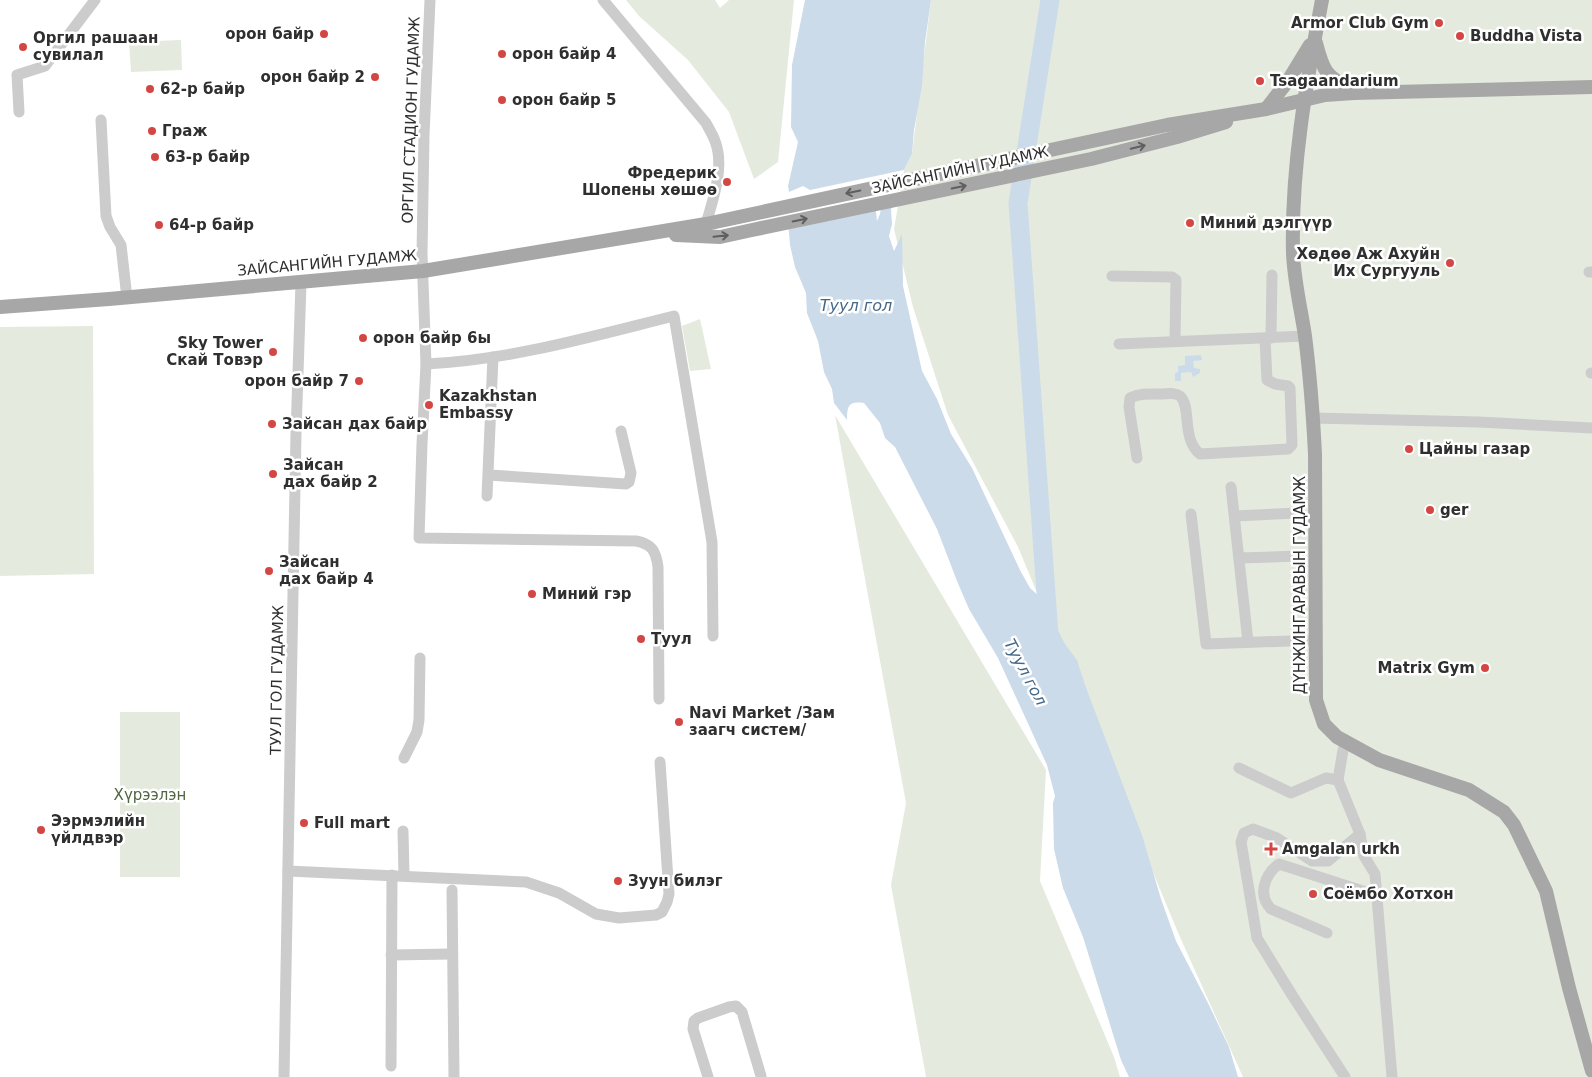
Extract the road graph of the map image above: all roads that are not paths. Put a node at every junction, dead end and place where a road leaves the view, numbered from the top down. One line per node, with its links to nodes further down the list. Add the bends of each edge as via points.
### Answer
1 (95, 0): 10 (street, via 45,66 17,75)
2 (430, 0): 14 (street, ОРГИЛ СТАДИОН ГУДАМЖ, via 424,135)
3 (603, 0): 12 (street, via 706,123 716,142 719,162)
4 (1322, 0): 5 (main road, ДҮНЖИНГАРАВЫН ГУДАМЖ)
5 (1315, 37): 7 (main road, via 1324,70); 8 (main road, ДҮНЖИНГАРАВЫН ГУДАМЖ); 9 (main road, via 1288,81)
6 (1592, 87): 7 (main road, ЗАЙСАНГИЙН ГУДАМЖ)
7 (1354, 93): 8 (main road, ЗАЙСАНГИЙН ГУДАМЖ, via 1325,95)
8 (1304, 101): 9 (main road, ЗАЙСАНГИЙН ГУДАМЖ); 20 (main road, ДҮНЖИНГАРАВЫН ГУДАМЖ, via 1293,203 1293,255)
9 (1266, 108): 12 (main road, ЗАЙСАНГИЙН ГУДАМЖ, one-way to 12, via 1167,125); 13 (main road, ЗАЙСАНГИЙН ГУДАМЖ, one-way to 9, via 720,237 1091,159 1177,137)
10 (19, 112)
11 (101, 120): 18 (street, via 106,216 120,245)
12 (706, 224): 13 (main road, ЗАЙСАНГИЙН ГУДАМЖ)
13 (655, 234): 14 (main road, ЗАЙСАНГИЙН ГУДАМЖ)
14 (423, 271): 17 (main road, ЗАЙСАНГИЙН ГУДАМЖ); 25 (street, ОРГИЛ СТАДИОН ГУДАМЖ)
15 (1272, 275): 21 (street)
16 (1112, 276): 22 (street, via 1172,277 1176,280)
17 (301, 283): 18 (main road, ЗАЙСАНГИЙН ГУДАМЖ); 50 (street, ТУУЛ ГОЛ ГУДАМЖ)
18 (128, 298): 19 (main road, ЗАЙСАНГИЙН ГУДАМЖ)
19 (0, 307)
20 (1305, 336): 21 (street); 26 (main road, ДҮНЖИНГАРАВЫН ГУДАМЖ)
21 (1268, 338): 22 (street); 29 (street, via 1267,380 1290,388 1292,445 1288,450 1200,454 1190,441 1179,395 1138,394 1130,398 1129,407)
22 (1175, 341): 23 (street)
23 (1119, 344)
24 (493, 358): 25 (street); 30 (street); 38 (street, via 674,316 712,542)
25 (426, 364): 42 (street, ОРГИЛ СТАДИОН ГУДАМЖ, via 419,538 636,541 652,547 658,566)
26 (1313, 418): 27 (street); 39 (main road, ДҮНЖИНГАРАВЫН ГУДАМЖ)
27 (1592, 428)
28 (621, 431): 30 (street, via 631,473 630,482 626,484)
29 (1137, 458)
30 (488, 475): 32 (street)
31 (1231, 487): 35 (street)
32 (488, 496)
33 (1297, 513): 35 (street)
34 (1191, 514): 40 (street, via 1206,644)
35 (1235, 516): 37 (street)
36 (1299, 556): 37 (street)
37 (1239, 558): 40 (street)
38 (713, 636)
39 (1316, 640): 40 (street); 43 (main road, ДҮНЖИНГАРАВЫН ГУДАМЖ, via 1316,700 1324,724)
40 (1248, 642)
41 (420, 658): 44 (street, via 419,720 417,732)
42 (659, 699)
43 (1346, 743): 47 (street); 57 (main road, ДҮНЖИНГАРАВЫН ГУДАМЖ, via 1379,760 1469,790 1504,812 1546,891 1569,988)
44 (404, 758)
45 (660, 762): 51 (street, via 669,894 662,912 656,915 619,918 596,914 545,886 526,882)
46 (1239, 768): 47 (street, via 1291,793 1326,778)
47 (1338, 780): 49 (street)
48 (403, 831): 51 (street)
49 (1360, 834): 64 (street, via 1328,861 1312,861 1277,838 1253,829 1244,833 1241,842 1257,938); 65 (street, via 1364,856 1375,874)
50 (288, 871): 51 (street); 61 (street, ТУУЛ ГОЛ ГУДАМЖ)
51 (398, 876): 56 (street)
52 (452, 890): 55 (street)
53 (1366, 892): 54 (street, via 1279,864 1270,871 1264,885 1268,905)
54 (1327, 933)
55 (452, 954): 56 (street); 62 (street)
56 (391, 955): 58 (street)
57 (1590, 1052): 59 (main road, ДҮНЖИНГАРАВЫН ГУДАМЖ)
58 (392, 1066)
59 (1592, 1071)
60 (761, 1076): 63 (street, via 742,1012 736,1006 694,1021 692,1029)
61 (284, 1077)
62 (454, 1077)
63 (708, 1077)
64 (1345, 1077)
65 (1392, 1077)

